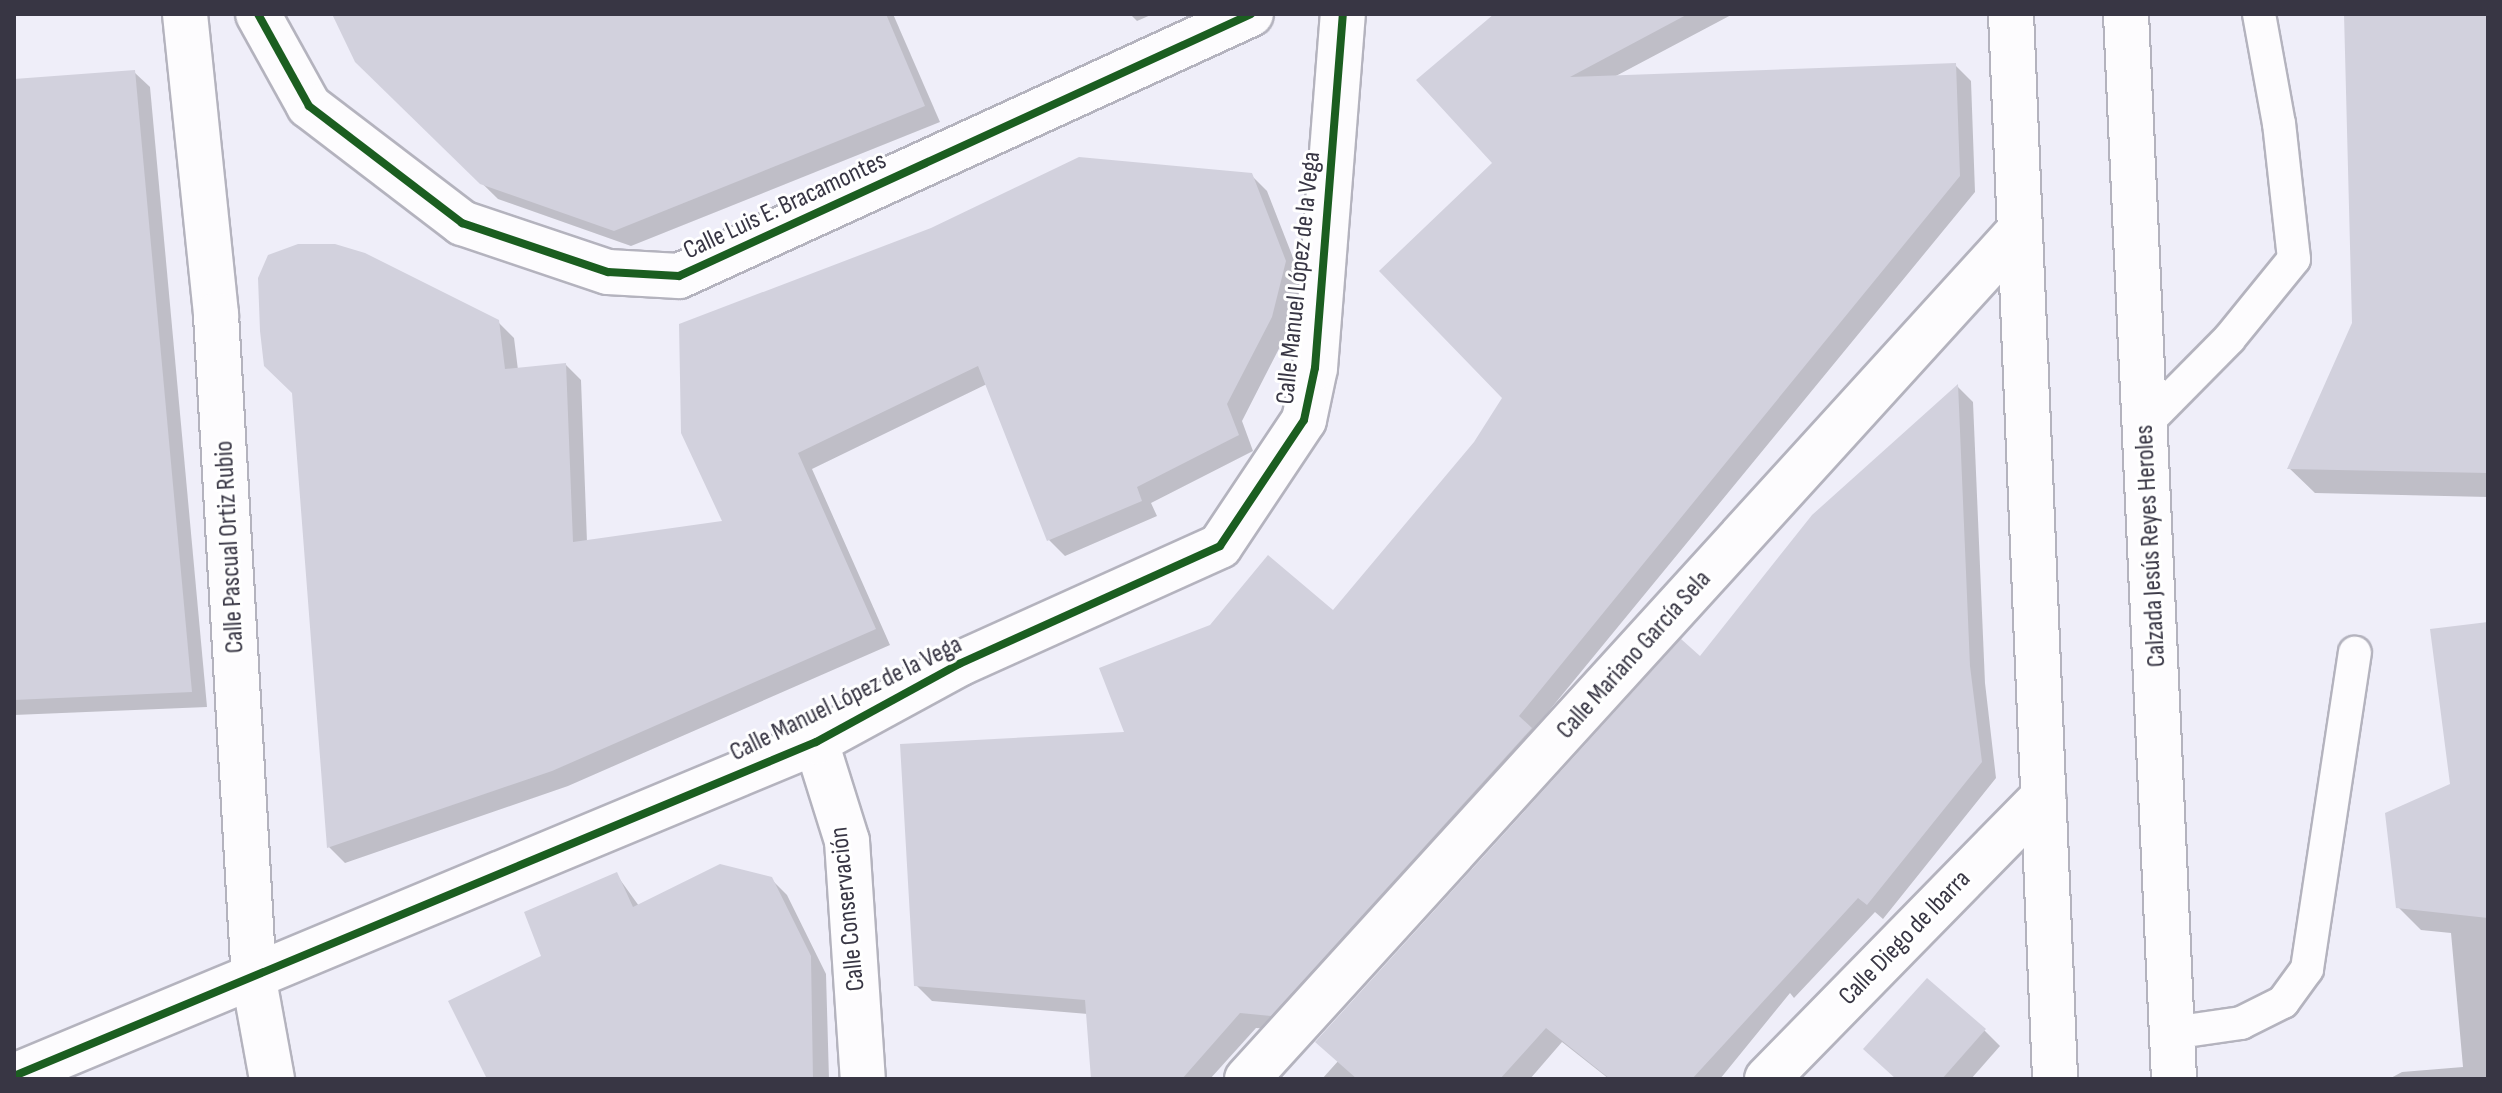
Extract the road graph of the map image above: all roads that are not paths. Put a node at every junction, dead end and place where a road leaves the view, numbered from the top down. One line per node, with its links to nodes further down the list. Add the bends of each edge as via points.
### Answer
1 (185, 14): 13 (street, Calle Pascual Ortiz Rubio, via 216,315)
2 (258, 14): 3 (street, Calle Luis E. Bracamontes, via 309,106 462,223 608,272 679,276)
3 (1251, 14)
4 (1343, 14): 11 (street, Calle Manuel López de la Vega, via 1315,368 1304,420 1220,546 959,664)
5 (2011, 14): 8 (street)
6 (2259, 14): 9 (lane, via 2279,124 2294,259 2229,339)
7 (2128, 15): 9 (street, Calzada Jesús Reyes Heroles)
8 (2020, 230): 12 (street); 18 (street, Calle Mariano García Sela)
9 (2145, 424): 14 (street, Calzada Jesús Reyes Heroles)
10 (2355, 653): 14 (lane, via 2307,969 2283,1002 2241,1023)
11 (816, 742): 13 (street, Calle Manuel López de la Vega); 17 (street, Calle Conservación, via 847,841)
12 (2043, 797): 19 (street, Calle Diego de Ibarra); 20 (street)
13 (254, 980): 15 (street, Calle Manuel López de la Vega); 16 (street, Calle Pascual Ortiz Rubio)
14 (2172, 1033): 21 (street, Calzada Jesús Reyes Heroles)
15 (14, 1076)
16 (272, 1079)
17 (863, 1079)
18 (1247, 1079)
19 (1767, 1079)
20 (2055, 1079)
21 (2174, 1079)

